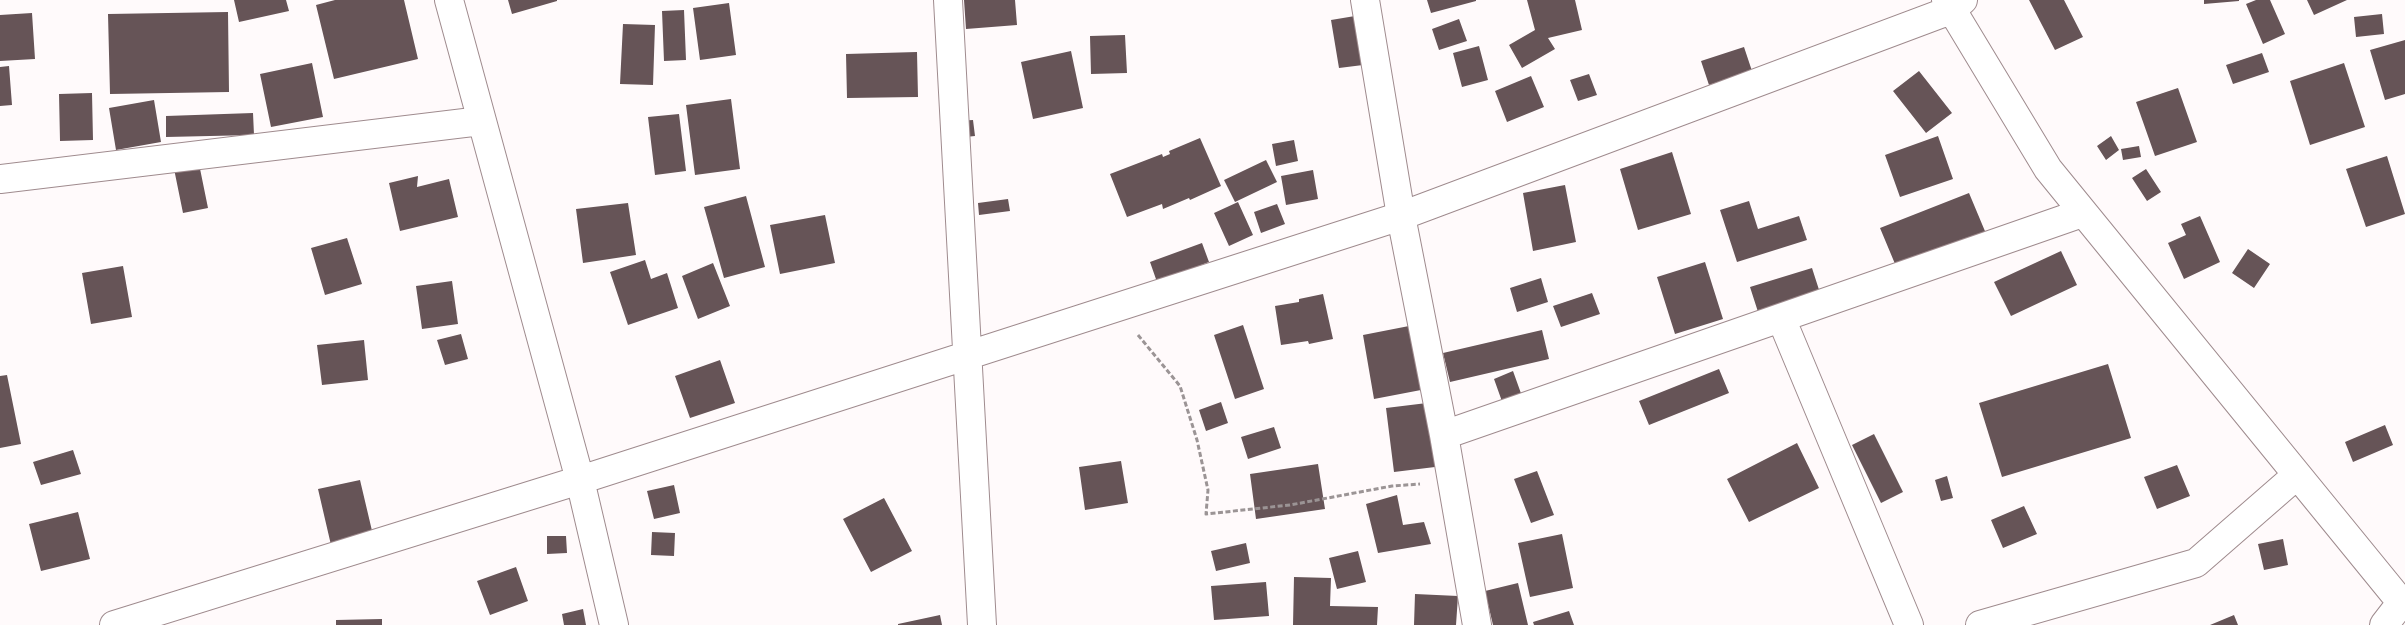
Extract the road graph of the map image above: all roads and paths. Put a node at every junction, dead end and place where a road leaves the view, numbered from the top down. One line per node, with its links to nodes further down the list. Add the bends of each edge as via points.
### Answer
1 (450, 0): 5 (street)
2 (948, 0): 11 (street)
3 (1365, 0): 8 (street)
4 (1953, 3): 7 (street, via 2048,169); 8 (street)
5 (481, 121): 6 (street); 14 (street)
6 (0, 179)
7 (2082, 213): 10 (street); 13 (street)
8 (1402, 216): 9 (street); 12 (street)
9 (1114, 308): 11 (street); 15 (path, via 1180,386 1208,490 1206,514 1290,505 1392,486)
10 (1781, 318): 12 (street); 21 (street)
11 (968, 356): 14 (street); 19 (street)
12 (1444, 435): 15 (street)
13 (2297, 475): 16 (street); 22 (street, via 2196,563)
14 (580, 480): 17 (street); 18 (street)
15 (1452, 482): 20 (street)
16 (2403, 605): 23 (street)
17 (114, 625)
18 (614, 625)
19 (982, 625)
20 (1476, 625)
21 (1909, 625)
22 (1980, 625)
23 (2384, 625)

